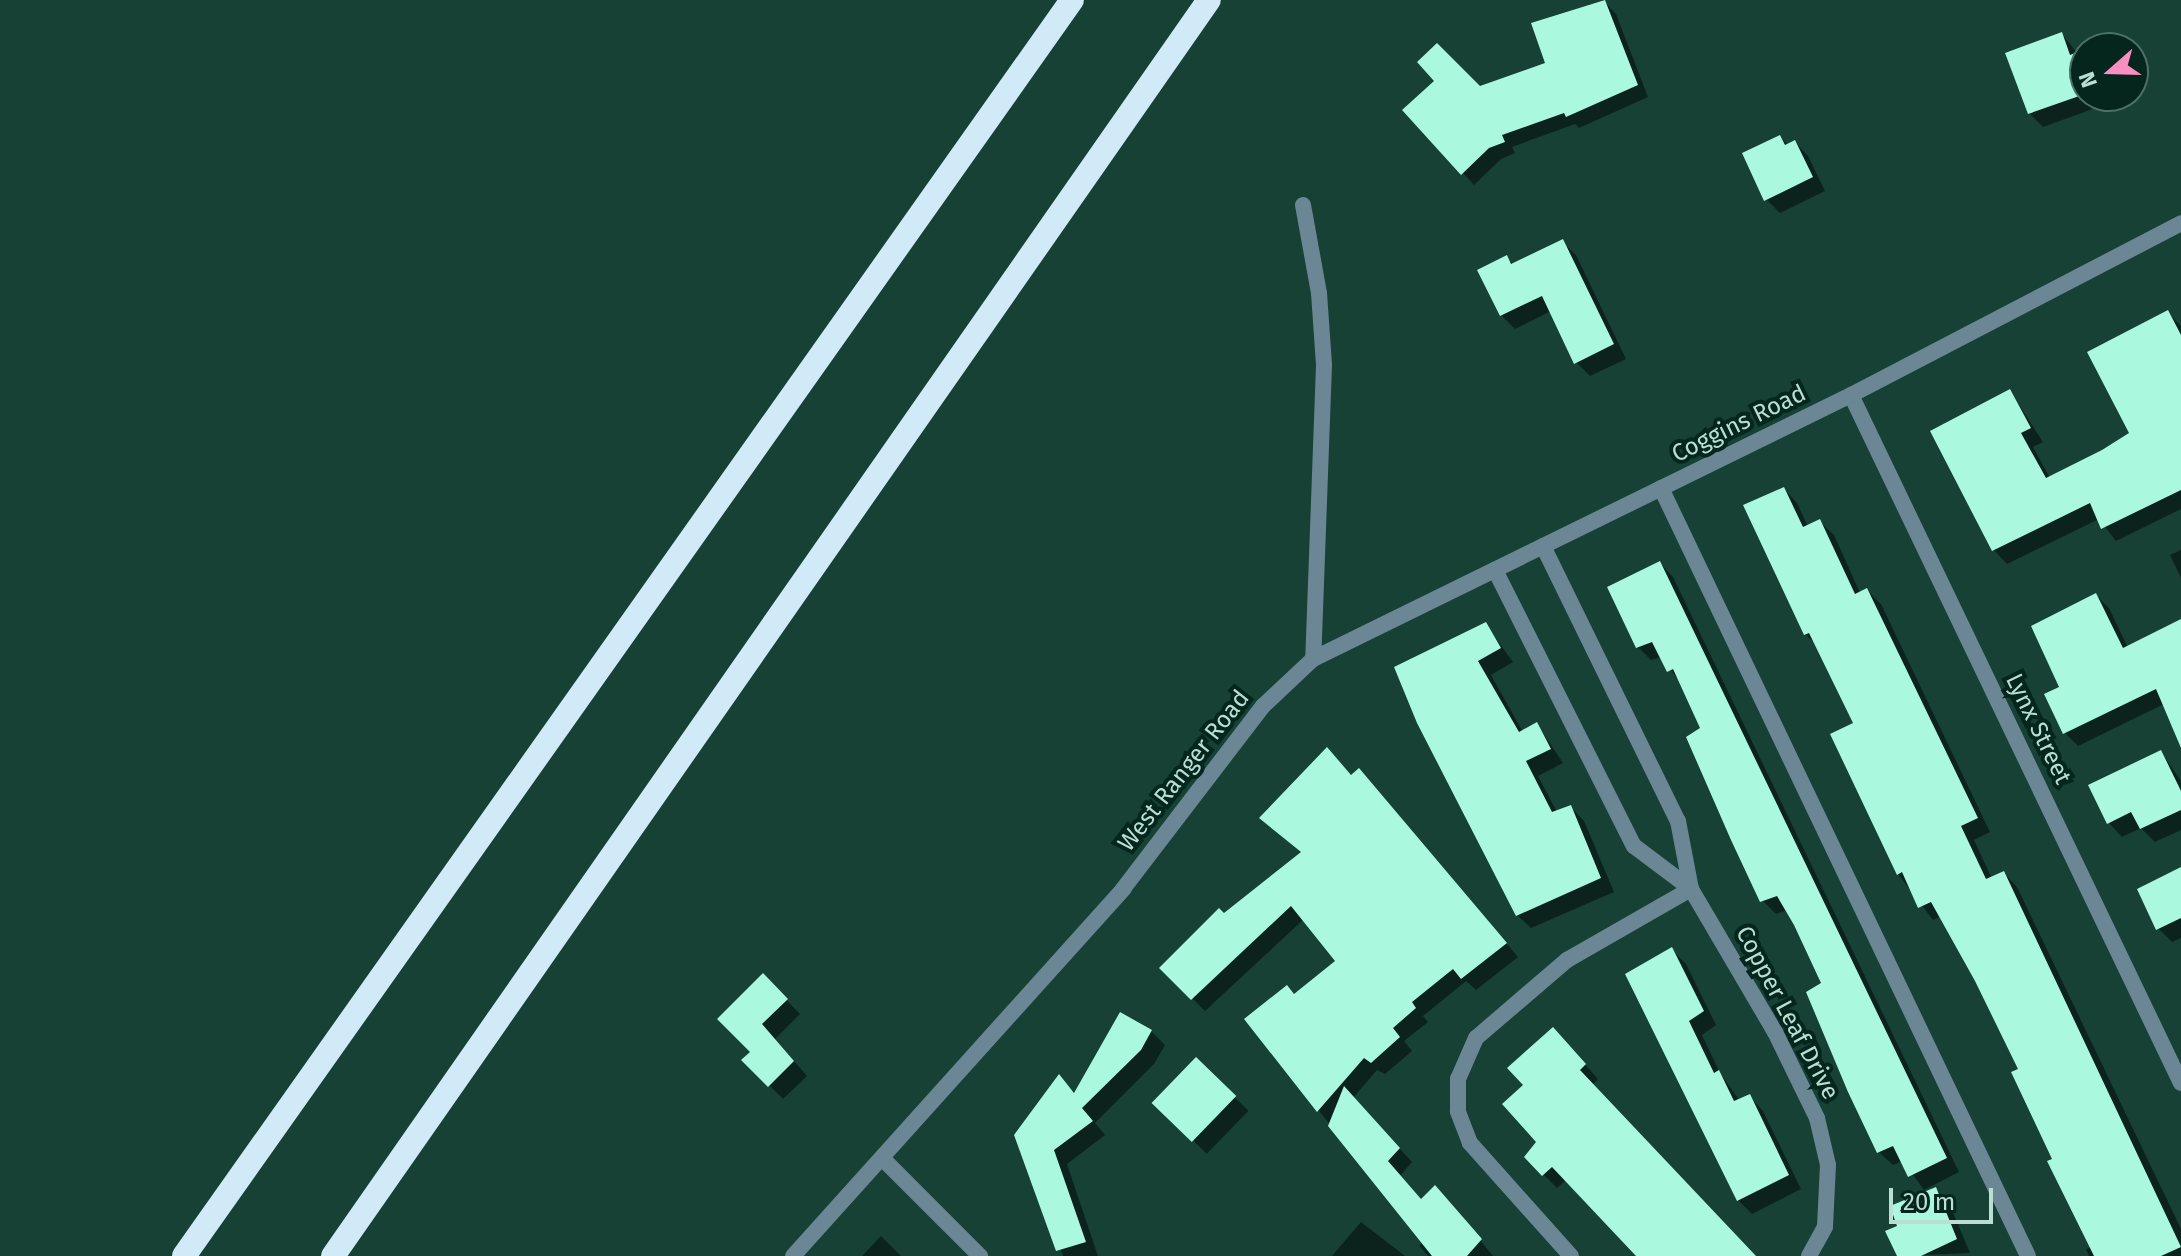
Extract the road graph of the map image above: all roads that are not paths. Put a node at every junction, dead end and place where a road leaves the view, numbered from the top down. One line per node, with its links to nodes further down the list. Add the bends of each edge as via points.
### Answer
1 (1072, 0): 13 (highway)
2 (1209, 0): 14 (highway)
3 (1303, 205): 9 (street, via 1319,293 1324,365)
4 (2181, 223): 5 (street, Coggins Road)
5 (1851, 395): 6 (street, Coggins Road); 11 (street, Lynx Street)
6 (1661, 488): 7 (street, Coggins Road); 19 (street)
7 (1543, 546): 8 (street, Coggins Road); 10 (street, Copper Leaf Drive, via 1678,821)
8 (1495, 570): 9 (street, Coggins Road); 10 (street, Copper Leaf Drive, via 1634,846)
9 (1313, 659): 12 (street, West Ranger Road, via 1263,706 1123,889)
10 (1691, 889): 17 (street, via 1567,960 1476,1038 1458,1079 1458,1111 1470,1143); 18 (street, Copper Leaf Drive, via 1775,1032 1817,1118 1828,1165 1825,1227)
11 (2181, 1083)
12 (882, 1158): 15 (street, West Ranger Road); 16 (street)
13 (184, 1256)
14 (333, 1256)
15 (793, 1256)
16 (980, 1256)
17 (1571, 1256)
18 (1809, 1256)
19 (2028, 1256)

